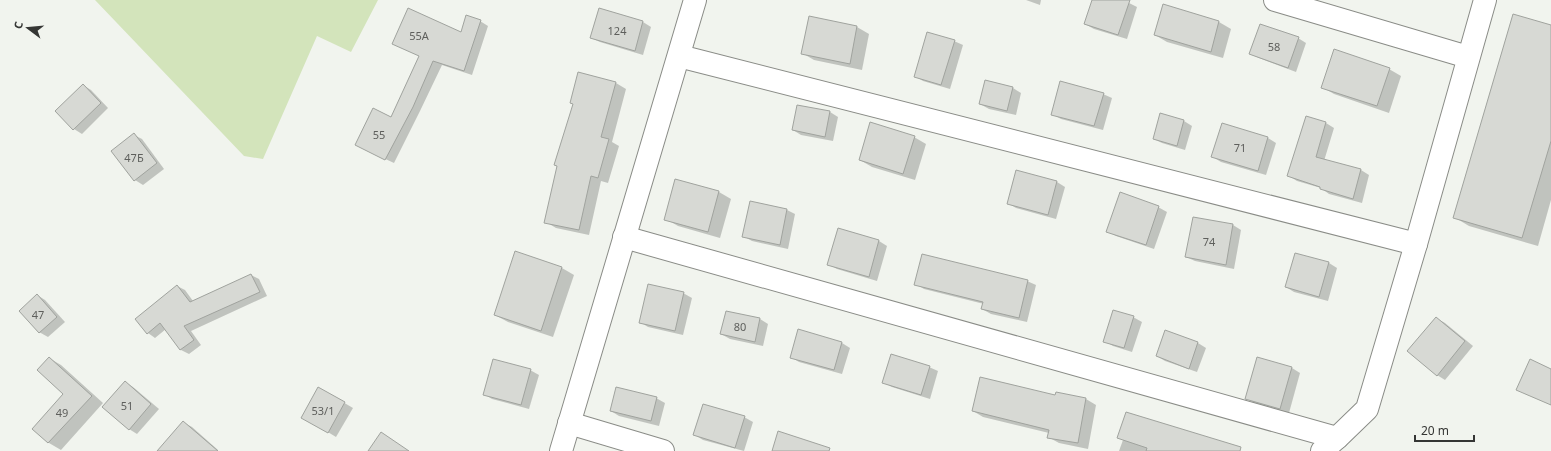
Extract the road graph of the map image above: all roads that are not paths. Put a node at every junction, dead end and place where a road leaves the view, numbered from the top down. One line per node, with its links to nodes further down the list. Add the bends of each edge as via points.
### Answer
1 (695, 0): 4 (street)
2 (1275, 0): 5 (street)
3 (1485, 0): 5 (street)
4 (679, 56): 6 (street); 7 (street)
5 (1468, 57): 7 (street)
6 (624, 237): 8 (street); 9 (street)
7 (1416, 244): 9 (street, via 1368,409)
8 (569, 423): 10 (street); 11 (street)
9 (1330, 445)
10 (560, 451)
11 (663, 451)

